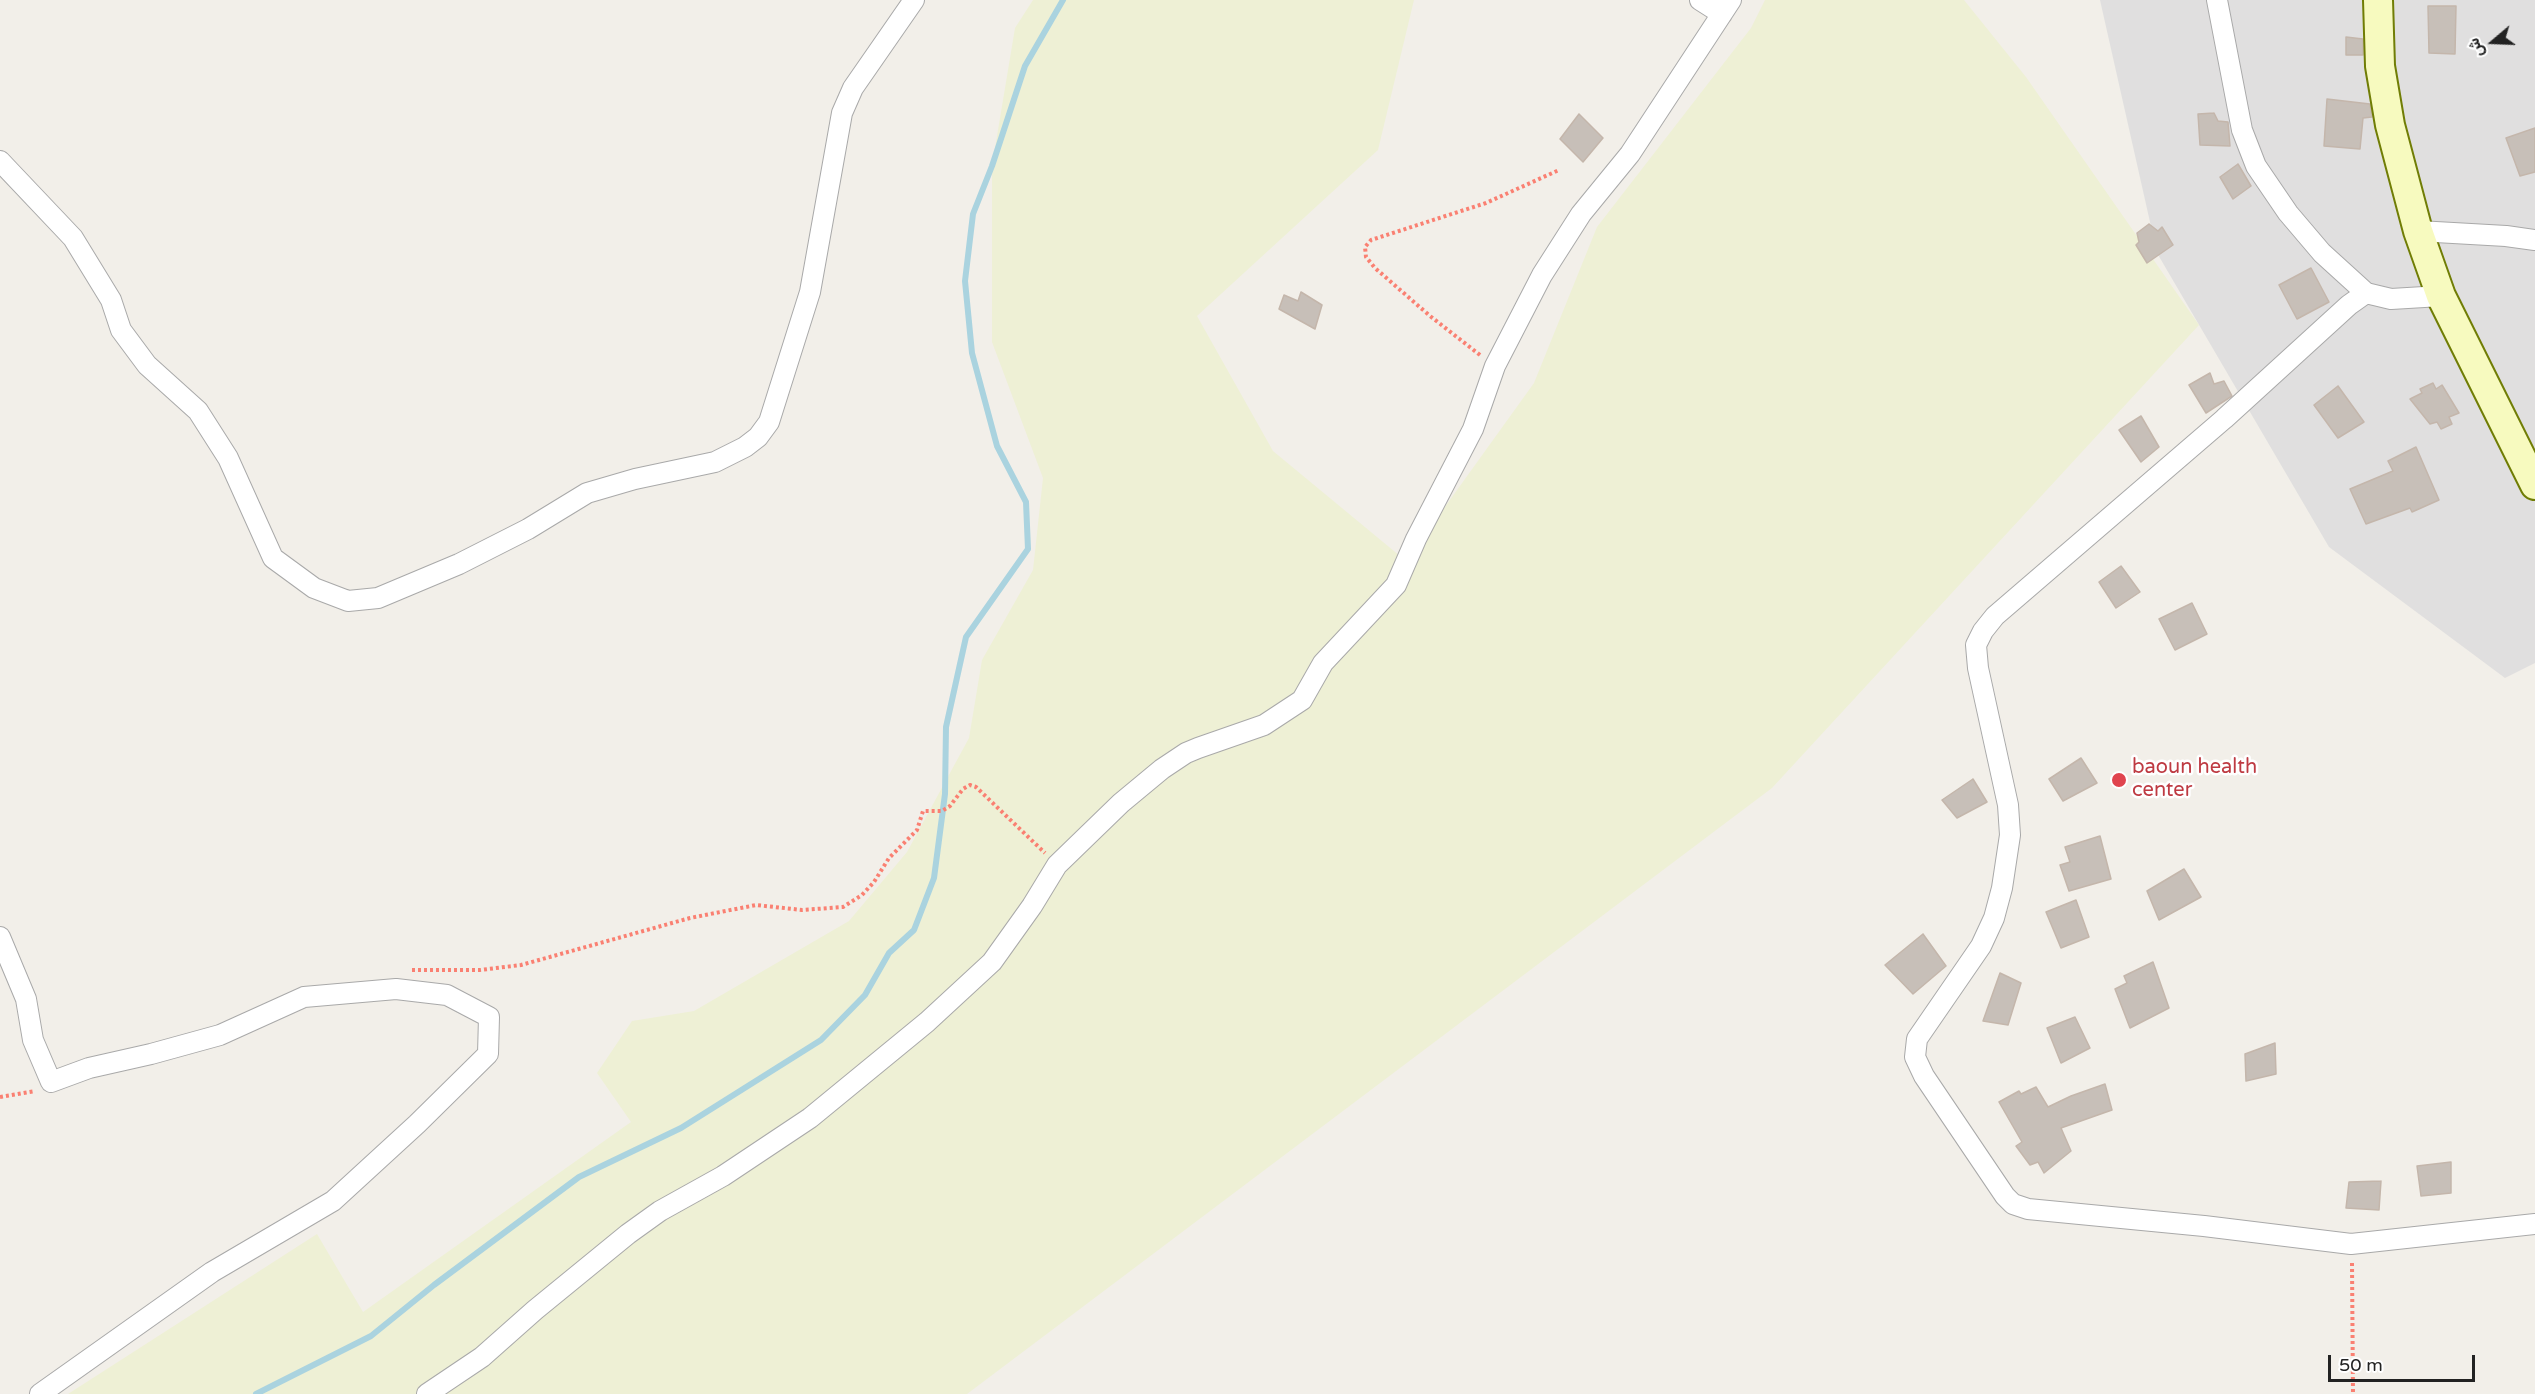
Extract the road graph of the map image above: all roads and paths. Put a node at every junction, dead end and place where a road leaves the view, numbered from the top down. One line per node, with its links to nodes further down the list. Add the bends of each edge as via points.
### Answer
1 (914, 0): 6 (street, via 852,88 842,113 810,292 770,422 758,437 715,462 587,493 479,554 378,598 348,601 314,588 273,558 228,458 198,411 147,365 121,330 111,300 73,238)
2 (1701, 0): 5 (street)
3 (2217, 0): 10 (street, via 2242,130 2256,166 2322,253)
4 (2378, 0): 8 (street, via 2380,66 2390,125)
5 (1727, 7): 12 (street, via 1630,153 1575,222 1542,275)
6 (0, 161)
7 (1558, 170): 12 (path, via 1486,203 1371,240 1365,247 1366,257 1375,268)
8 (2418, 231): 9 (street); 11 (street)
9 (2535, 240)
10 (2366, 293): 11 (street, via 2391,299); 20 (street, via 1995,616 1983,631 1976,645 1978,668 2008,805 2010,836 1994,918 1981,946 1929,1019 1915,1048 1923,1076 2013,1204 2047,1213)
11 (2441, 296): 13 (street)
12 (1495, 366): 14 (street, via 1473,429 1396,585 1323,663 1302,700 1264,725 1186,753 1121,802)
13 (2535, 485)
14 (1057, 865): 16 (path, via 970,785 942,811 923,811 917,830 889,858 874,882 843,907 801,910 756,905 690,918 521,965); 22 (street, via 992,962 927,1022 810,1118 628,1234 482,1357)
15 (0, 937): 17 (street, via 26,999 33,1040)
16 (410, 971)
17 (51, 1082): 18 (path, via 37,1091); 21 (street, via 89,1068 220,1035 304,997 396,989 447,995 489,1017 488,1054 333,1201 212,1272)
18 (0, 1097)
19 (2535, 1224): 20 (street)
20 (2351, 1244): 23 (path)
21 (40, 1394)
22 (427, 1394)
23 (2353, 1394)

